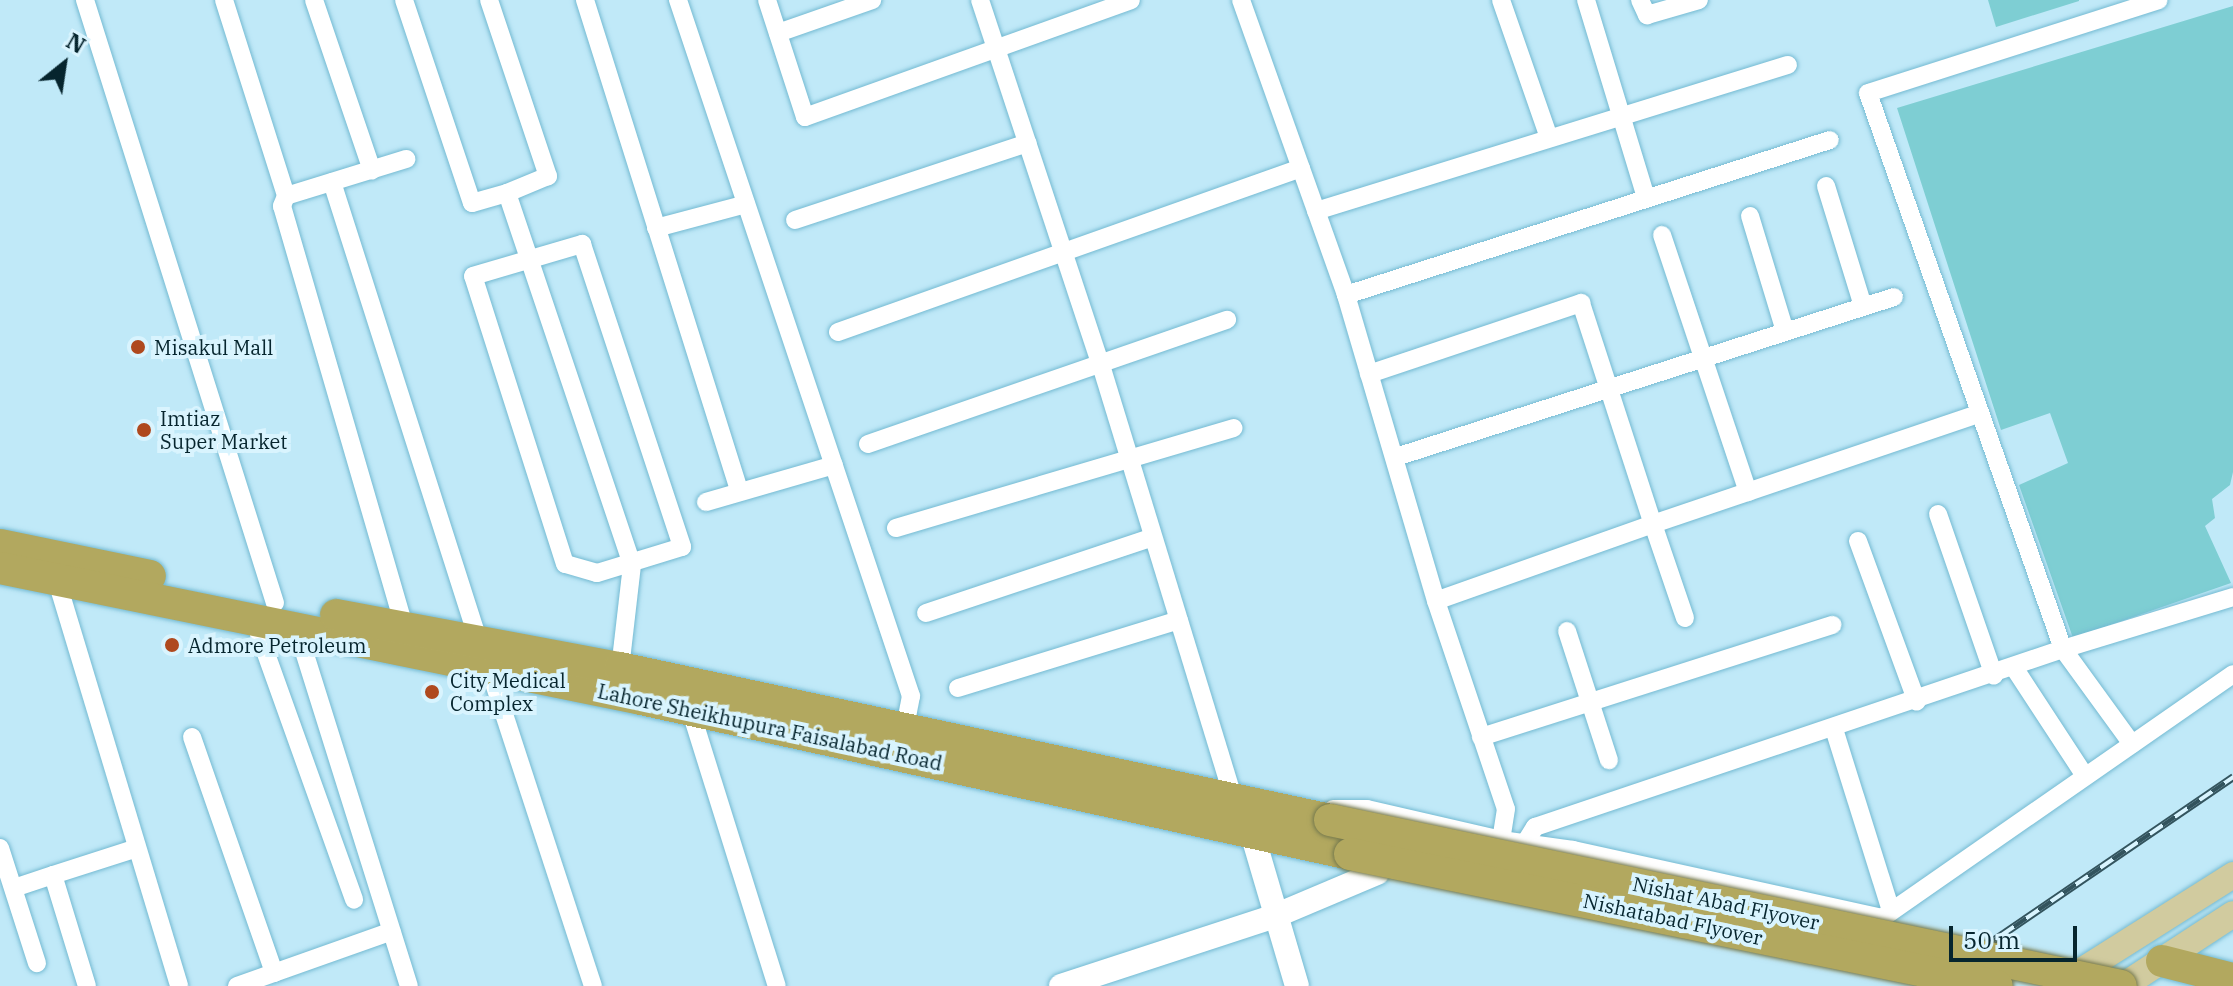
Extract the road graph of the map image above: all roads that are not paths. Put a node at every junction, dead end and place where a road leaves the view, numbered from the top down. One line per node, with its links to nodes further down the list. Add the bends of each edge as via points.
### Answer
1 (85, 0): 71 (street)
2 (224, 0): 31 (street)
3 (314, 0): 27 (street)
4 (404, 0): 30 (street, via 472,203)
5 (489, 0): 30 (street, via 548,176)
6 (585, 0): 37 (street)
7 (678, 0): 33 (street)
8 (767, 0): 18 (street)
9 (872, 0): 18 (street)
10 (980, 0): 19 (street)
11 (1131, 0): 19 (street)
12 (1241, 0): 26 (street)
13 (1501, 0): 22 (street)
14 (1586, 0): 21 (street)
15 (1640, 0): 16 (street, via 1647,15)
16 (1699, 0)
17 (2159, 0): 51 (street, via 1868,93)
18 (778, 33): 19 (street, via 805,117)
19 (996, 47): 24 (street)
20 (1788, 65): 21 (street)
21 (1622, 116): 22 (street); 32 (street)
22 (1549, 138): 34 (street)
23 (1830, 140): 32 (street)
24 (1028, 143): 36 (street); 39 (street)
25 (406, 159): 27 (street)
26 (1301, 168): 34 (street); 39 (street)
27 (372, 170): 28 (street)
28 (332, 182): 31 (street); 80 (street)
29 (1826, 186): 43 (street)
30 (507, 193): 40 (street)
31 (286, 196): 76 (street, via 282,206)
32 (1646, 197): 41 (street)
33 (746, 204): 37 (street); 56 (street)
34 (1316, 211): 41 (street)
35 (1750, 216): 45 (street)
36 (795, 220)
37 (656, 228): 57 (street)
38 (1662, 235): 47 (street)
39 (1064, 251): 46 (street); 48 (street)
40 (526, 259): 66 (street); 66 (street, via 473,276 565,564 597,573); 66 (street, via 582,244 682,547)
41 (1346, 295): 49 (street)
42 (1894, 297): 43 (street)
43 (1863, 306): 45 (street)
44 (1227, 320): 48 (street)
45 (1785, 331): 47 (street)
46 (838, 332)
47 (1703, 357): 50 (street); 58 (street)
48 (1100, 362): 53 (street); 54 (street)
49 (1369, 374): 50 (street, via 1581,303); 55 (street)
50 (1608, 386): 55 (street); 61 (street)
51 (1978, 414): 58 (street); 79 (street)
52 (1233, 428): 54 (street)
53 (868, 444)
54 (1128, 455): 62 (street); 63 (street)
55 (1396, 457): 70 (street)
56 (834, 465): 57 (street); 90 (street, via 911,696)
57 (739, 490): 59 (street)
58 (1748, 492): 61 (street)
59 (706, 502)
60 (1938, 514): 84 (street)
61 (1653, 524): 70 (street); 73 (street)
62 (896, 528)
63 (1153, 537): 72 (street); 74 (street)
64 (1858, 541): 87 (street)
65 (0, 545): 71 (highway, Lahore Sheikhupura Faisalabad Road)
66 (632, 565): 81 (street)
67 (0, 568): 68 (highway, Lahore Sheikhupura Faisalabad Road)
68 (56, 578): 71 (highway, Lahore Sheikhupura Faisalabad Road); 101 (street)
69 (2233, 597): 79 (street)
70 (1436, 601): 92 (street)
71 (265, 612): 76 (highway, Lahore Sheikhupura Faisalabad Road); 77 (highway, Lahore Sheikhupura Faisalabad Road); 107 (street)
72 (926, 613)
73 (1685, 618)
74 (1179, 620): 85 (street); 96 (street)
75 (1833, 625): 86 (street)
76 (404, 627): 80 (highway, Lahore Sheikhupura Faisalabad Road)
77 (297, 629): 80 (highway, Lahore Sheikhupura Faisalabad Road); 111 (street)
78 (1567, 631): 86 (street)
79 (2063, 649): 82 (street); 93 (street)
80 (484, 655): 81 (highway, Lahore Sheikhupura Faisalabad Road); 88 (highway, Lahore Sheikhupura Faisalabad Road); 120 (street)
81 (620, 668): 90 (highway, Lahore Sheikhupura Faisalabad Road)
82 (2015, 669): 84 (street); 95 (street)
83 (2233, 674): 93 (street)
84 (1994, 676): 87 (street)
85 (958, 688)
86 (1590, 702): 92 (street); 94 (street)
87 (1917, 702): 89 (street)
88 (690, 709): 96 (highway, Lahore Sheikhupura Faisalabad Road); 121 (street)
89 (1834, 729): 99 (street, via 1535,827); 108 (street)
90 (904, 733): 96 (highway, Lahore Sheikhupura Faisalabad Road)
91 (192, 737): 114 (street)
92 (1481, 737): 98 (street, via 1506,809)
93 (2132, 744): 95 (street)
94 (1609, 760)
95 (2085, 776): 108 (street)
96 (1251, 815): 97 (highway, Lahore Sheikhupura Faisalabad Road); 98 (street, via 1367,809); 102 (highway, Lahore Sheikhupura Faisalabad Road); 110 (street)
97 (1330, 820): 126 (highway, Nishat Abad Flyover, bridge)
98 (1501, 840): 99 (street)
99 (1525, 843): 108 (street, via 1882,918)
100 (0, 848): 106 (street)
101 (137, 848): 104 (street); 117 (street)
102 (1350, 854): 124 (highway, Nishatabad Flyover, bridge)
103 (1377, 873): 110 (street)
104 (53, 875): 106 (street); 116 (street)
105 (2233, 875): 125 (main road)
106 (14, 888): 113 (street)
107 (354, 900)
108 (1891, 911)
109 (2233, 914): 112 (main road)
110 (1275, 916): 122 (street); 123 (street)
111 (392, 931): 114 (street); 119 (street)
112 (2162, 961): 115 (highway); 126 (main road)
113 (37, 963)
114 (274, 973): 118 (street)
115 (2233, 979)
116 (87, 986)
117 (179, 986)
118 (237, 986)
119 (409, 986)
120 (593, 986)
121 (777, 986)
122 (1061, 986)
123 (1297, 986)
124 (1997, 986)
125 (2058, 986)
126 (2122, 986)

